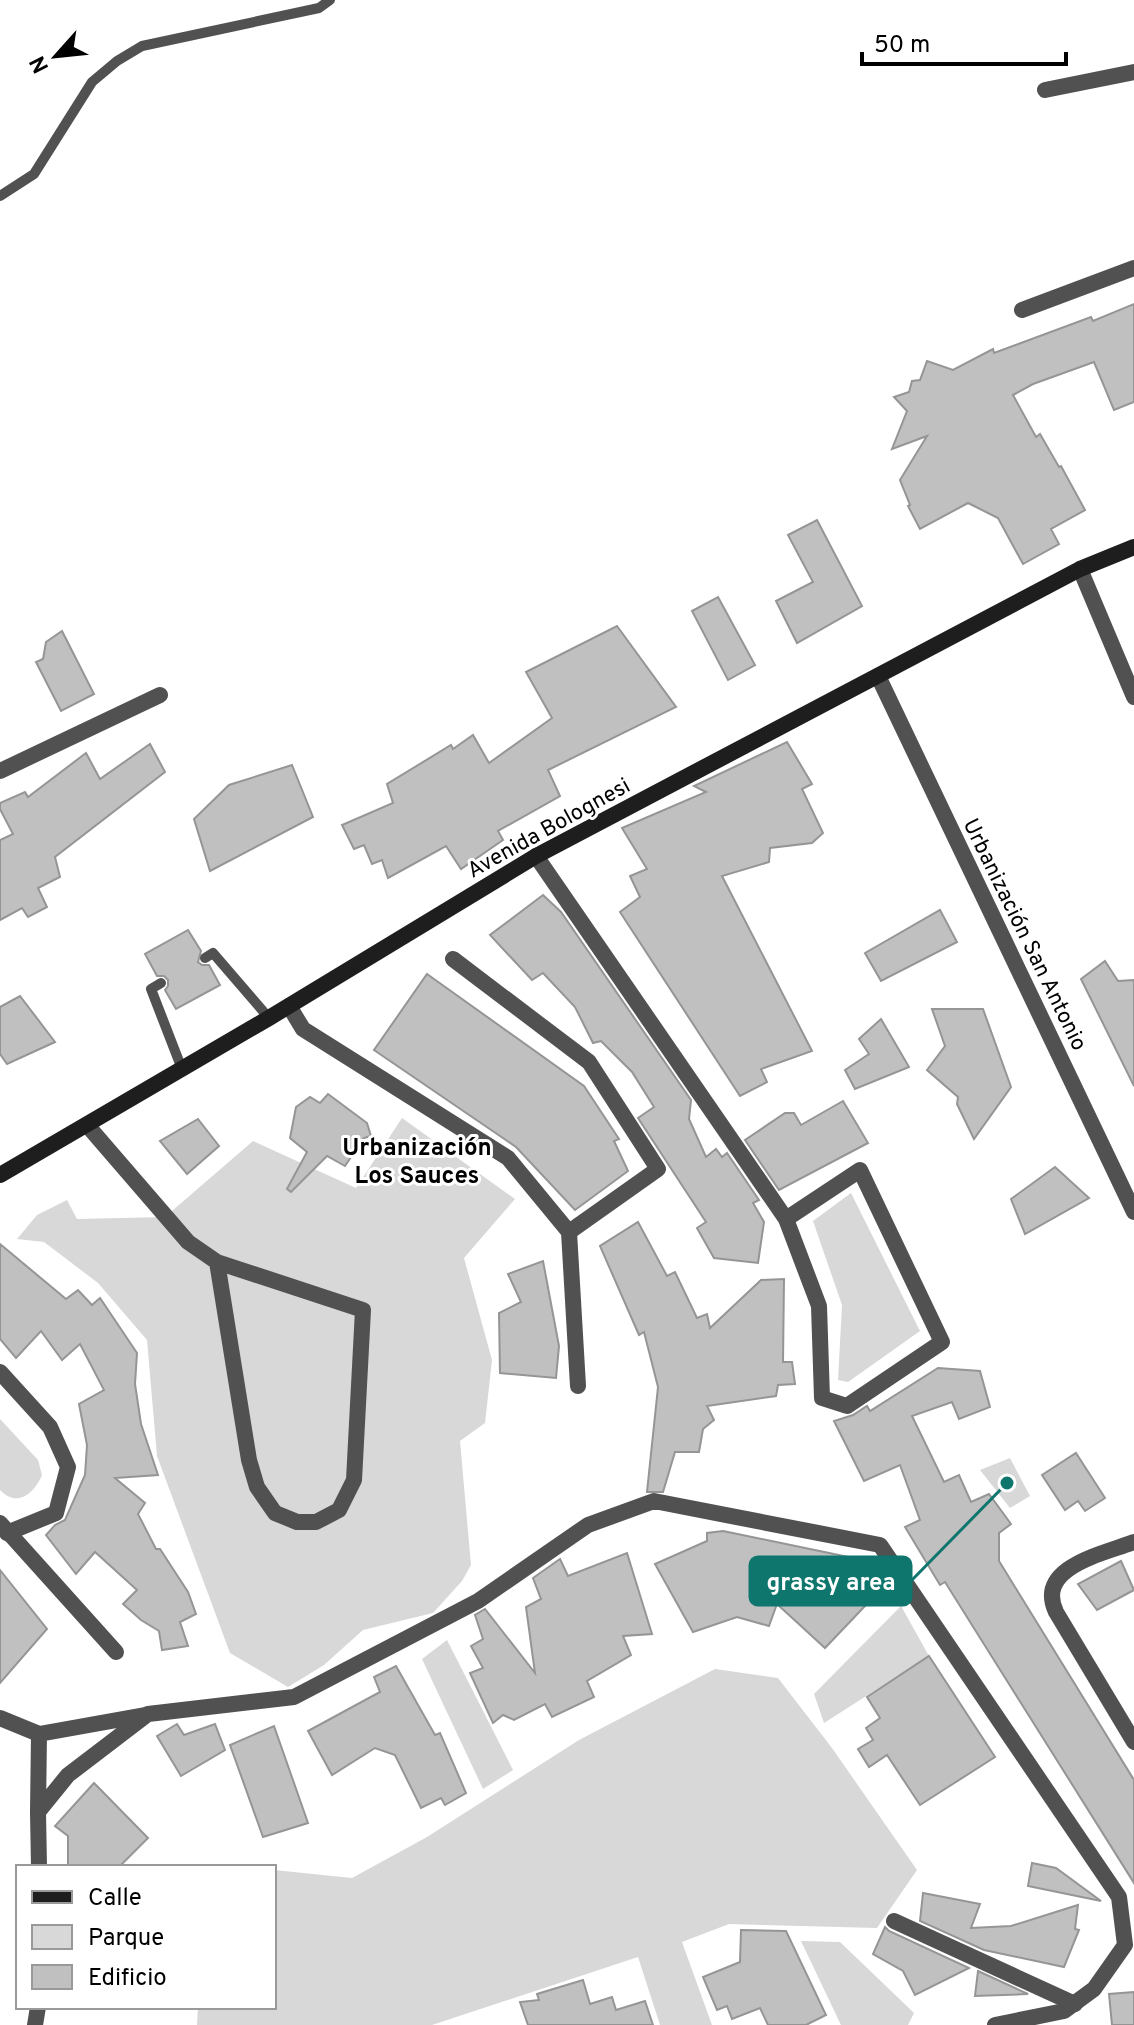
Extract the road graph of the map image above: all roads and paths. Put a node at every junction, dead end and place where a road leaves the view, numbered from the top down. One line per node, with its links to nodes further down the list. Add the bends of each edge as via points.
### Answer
1 (330, 0): 4 (lane, via 319,8 129,53 92,82 34,174)
2 (1134, 72): 3 (street)
3 (1045, 90)
4 (0, 196)
5 (1134, 268): 6 (street)
6 (1022, 310)
7 (1134, 547): 8 (main road, Avenida Bolognesi)
8 (1080, 569): 9 (main road, Avenida Bolognesi); 11 (street)
9 (878, 676): 13 (main road, Avenida Bolognesi); 22 (street, Urbanización San Antonio)
10 (160, 695): 12 (street)
11 (1134, 697)
12 (0, 771)
13 (536, 856): 17 (main road, Avenida Bolognesi); 23 (street)
14 (205, 958): 18 (lane, via 213,953)
15 (453, 959): 24 (street, via 589,1062 658,1169)
16 (161, 983): 19 (lane, via 151,989)
17 (289, 1006): 18 (main road, Avenida Bolognesi); 24 (street, via 303,1029 508,1158)
18 (269, 1018): 19 (main road, Avenida Bolognesi)
19 (182, 1069): 20 (main road, Avenida Bolognesi)
20 (87, 1125): 21 (main road, Avenida Bolognesi); 25 (street, via 188,1242)
21 (0, 1175)
22 (1134, 1212)
23 (786, 1219): 23 (street, via 860,1170 942,1342 847,1406 822,1398 819,1306)
24 (569, 1232): 27 (street)
25 (217, 1262): 25 (street, via 363,1310 354,1480 339,1510 316,1522 297,1522 275,1513 257,1487)
26 (0, 1372): 28 (street, via 50,1427 68,1467 56,1513)
27 (578, 1386)
28 (4, 1528): 30 (street)
29 (1134, 1542): 33 (street, via 1066,1569 1050,1589 1056,1612)
30 (116, 1652)
31 (148, 1714): 34 (street); 35 (street, via 68,1775); 38 (street, via 294,1697 478,1601 588,1525 654,1501 880,1545 1119,1897 1125,1945 1094,1989)
32 (0, 1718): 34 (street)
33 (1131, 1731)
34 (39, 1734): 35 (street)
35 (38, 1812): 36 (street)
36 (39, 1865)
37 (894, 1921): 38 (street)
38 (1075, 2004): 39 (street)
39 (1024, 2023): 40 (street)
40 (995, 2025)

